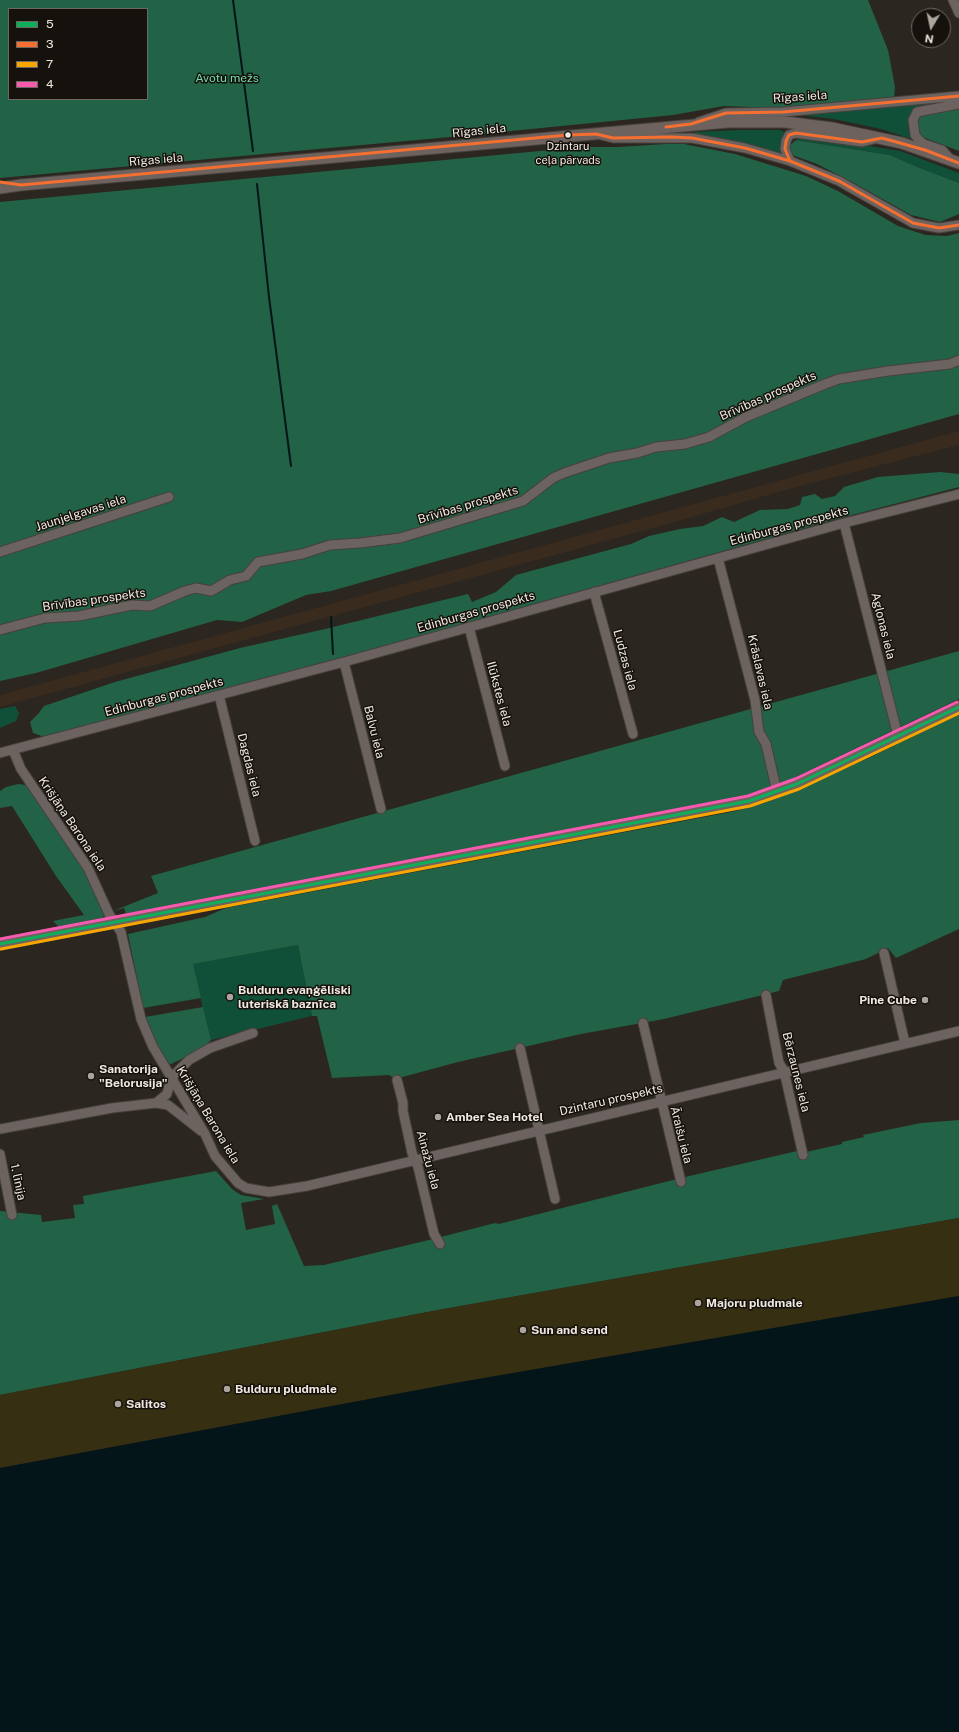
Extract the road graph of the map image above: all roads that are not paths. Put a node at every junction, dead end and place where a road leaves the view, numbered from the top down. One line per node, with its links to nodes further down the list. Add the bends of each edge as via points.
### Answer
1 (953, 0): 2 (street)
2 (959, 13)
3 (959, 96): 5 (street, Rīgas iela, via 783,112 726,113)
4 (959, 104): 9 (street, via 918,112 913,120 915,135 919,140 942,150)
5 (691, 124): 6 (main road, Rīgas iela); 7 (main road, via 785,122)
6 (596, 134): 8 (street, via 613,138 692,138 745,148); 11 (main road, Rīgas iela)
7 (882, 138): 8 (street, via 862,142 796,133 789,135 786,141 785,149); 9 (main road)
8 (790, 161): 13 (street, via 839,181 913,223 939,228)
9 (954, 161)
10 (0, 182): 11 (street)
11 (21, 185): 12 (main road, Rīgas iela)
12 (0, 188)
13 (959, 225)
14 (959, 360): 22 (street, Brīvības prospekts, via 950,364 838,379 746,417 709,437 609,458 553,478 523,501 400,538 330,545 302,554 264,560 258,562 246,576 230,580 211,591 191,589 150,606 132,605 79,616 45,618)
15 (959, 494): 17 (street, Edinburgas prospekts)
16 (169, 497): 18 (street, Jaunjelgavas iela)
17 (844, 523): 19 (street, Edinburgas prospekts); 27 (street, Aglonas iela)
18 (0, 552)
19 (718, 558): 20 (street, Edinburgas prospekts); 31 (street, Krāslavas iela, via 754,693 759,732 766,744)
20 (594, 592): 21 (street, Edinburgas prospekts); 26 (street, Ludzas iela)
21 (469, 627): 23 (street, Edinburgas prospekts); 30 (street, Ilūkstes iela)
22 (0, 630)
23 (344, 662): 24 (street, Edinburgas prospekts); 32 (street, Balvu iela)
24 (219, 695): 28 (street, Edinburgas prospekts); 33 (street, Dagdas iela)
25 (959, 707): 27 (main road)
26 (633, 734)
27 (898, 736): 31 (main road)
28 (12, 750): 29 (street, Edinburgas prospekts); 34 (street, Krišjāņa Barona iela, via 19,767 88,868)
29 (0, 753)
30 (505, 766)
31 (778, 792): 34 (main road, via 750,801)
32 (381, 809)
33 (255, 841)
34 (114, 922): 35 (main road); 44 (street, Krišjāņa Barona iela, via 121,932 141,1018 153,1047)
35 (0, 944)
36 (884, 953): 41 (street)
37 (766, 995): 43 (street, Bērzaunes iela, via 779,1063)
38 (643, 1023): 46 (street, Āraišu iela)
39 (959, 1031): 41 (street, Dzintaru prospekts)
40 (253, 1033): 44 (street, via 210,1048 189,1060)
41 (905, 1043): 43 (street, Dzintaru prospekts)
42 (520, 1048): 49 (street)
43 (784, 1071): 46 (street, Dzintaru prospekts); 52 (street, Bērzaunes iela)
44 (171, 1078): 47 (street, via 167,1094); 50 (street, Krišjāņa Barona iela)
45 (398, 1080): 53 (street, Ainažu iela)
46 (661, 1101): 49 (street, Dzintaru prospekts); 54 (street, Āraišu iela)
47 (156, 1103): 48 (street, via 112,1108); 50 (street, via 168,1106)
48 (0, 1129)
49 (538, 1130): 53 (street, Dzintaru prospekts); 56 (street)
50 (206, 1134): 55 (street, Krišjāņa Barona iela, via 215,1156 238,1183 246,1188)
51 (0, 1154): 57 (street, 1. līnija)
52 (803, 1155)
53 (415, 1160): 55 (street, Dzintaru prospekts, via 307,1186); 58 (street, Ainažu iela, via 434,1234)
54 (680, 1182)
55 (269, 1192)
56 (555, 1199)
57 (12, 1215)
58 (440, 1244)

